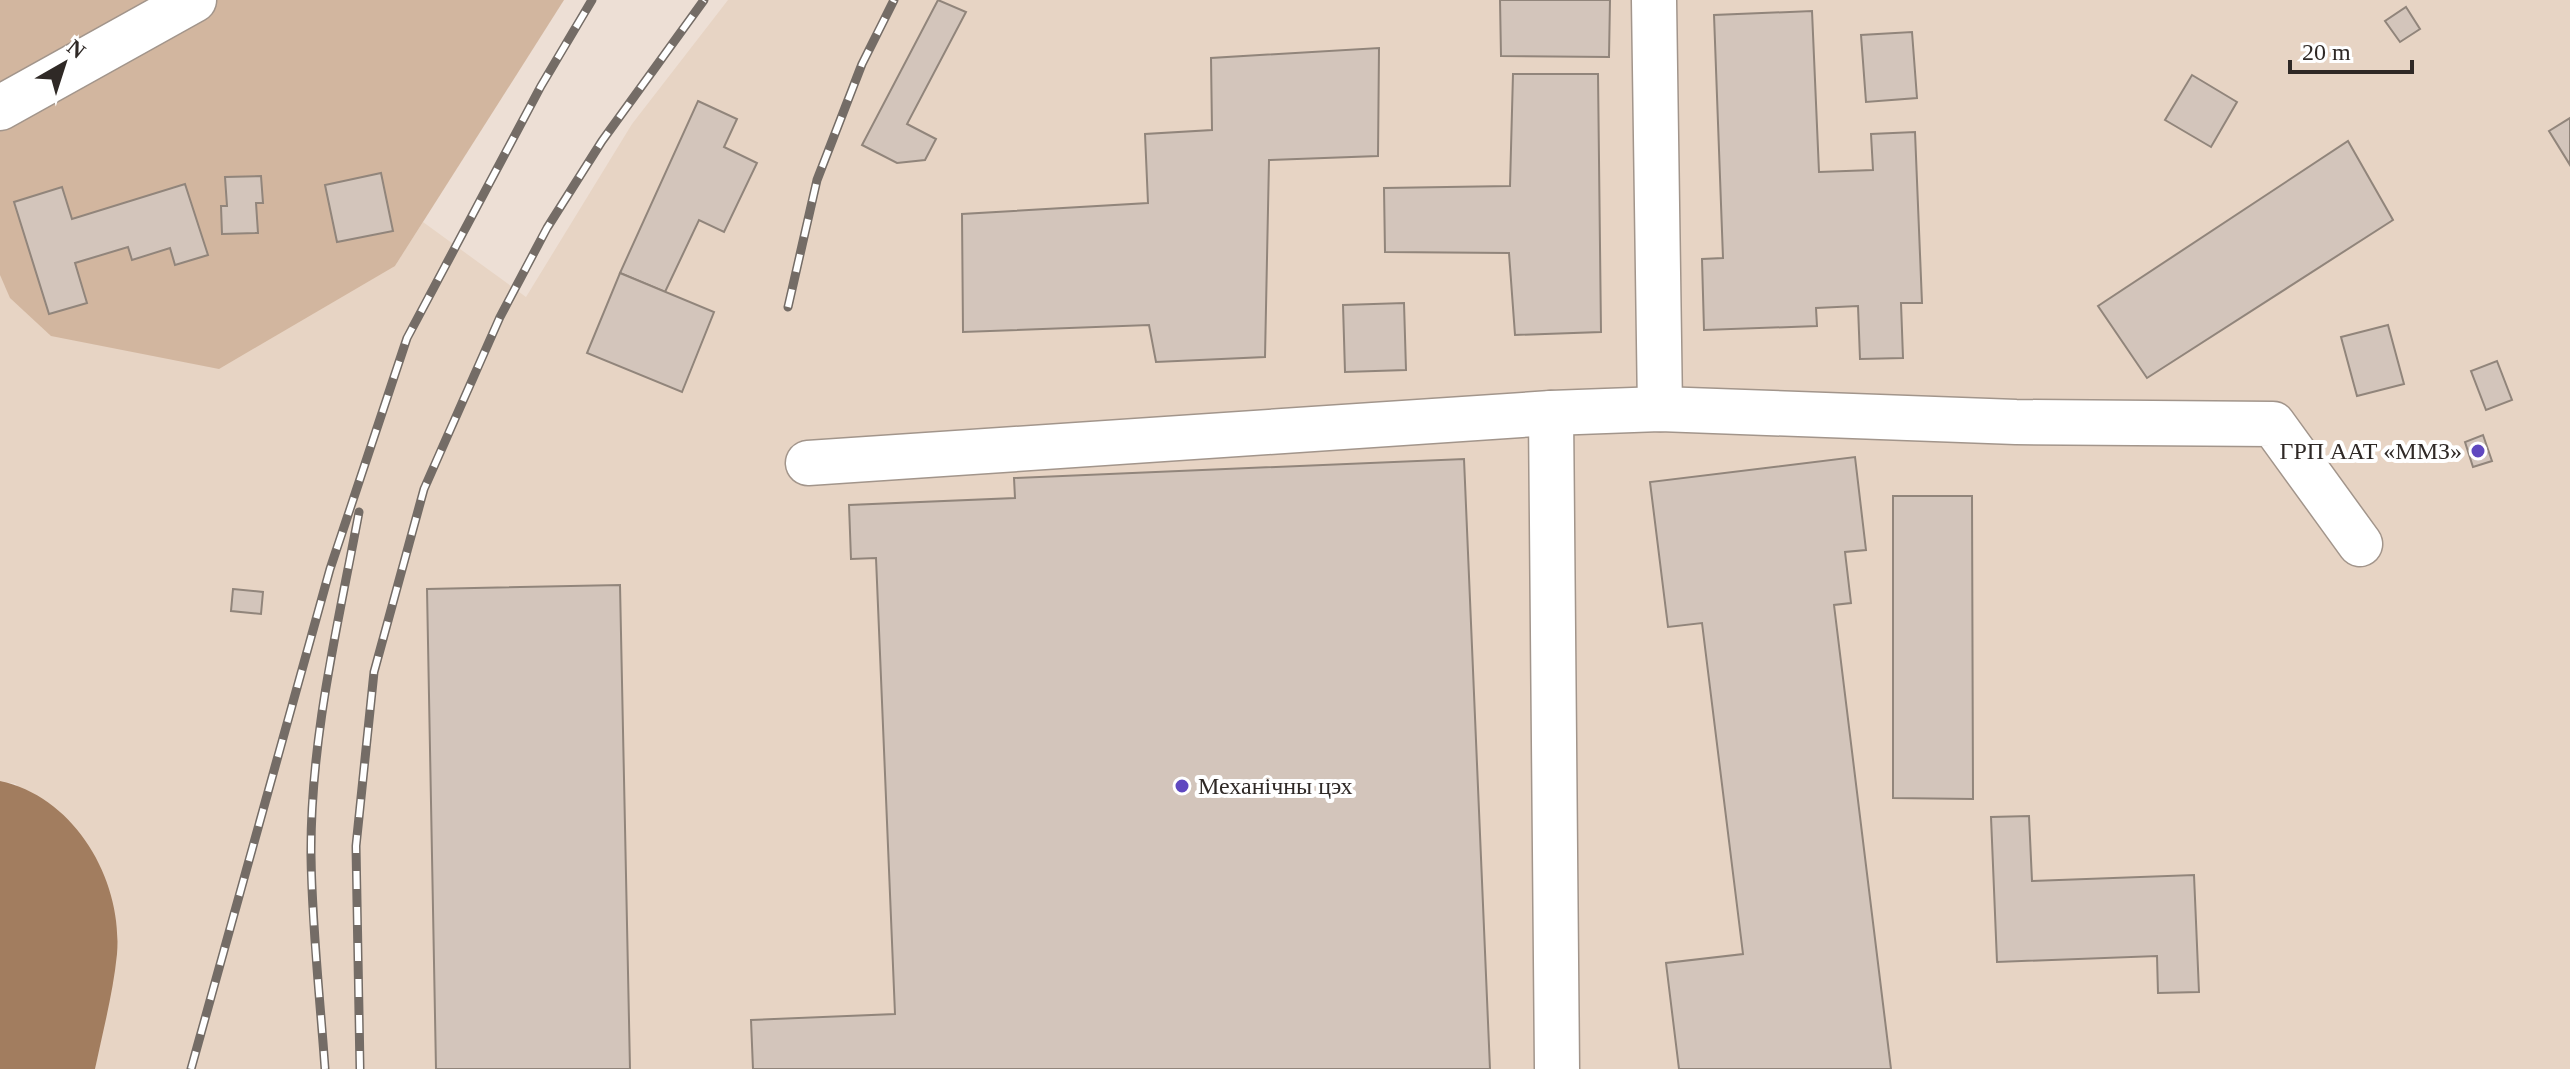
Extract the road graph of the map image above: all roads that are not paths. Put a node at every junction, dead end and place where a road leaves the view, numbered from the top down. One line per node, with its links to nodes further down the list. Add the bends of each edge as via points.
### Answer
1 (194, 0): 3 (lane)
2 (1654, 0): 4 (lane)
3 (0, 108)
4 (1660, 409): 5 (lane); 7 (lane, via 2016,422 2273,424)
5 (1551, 413): 6 (lane); 8 (lane)
6 (808, 463)
7 (2360, 544)
8 (1557, 1069)

